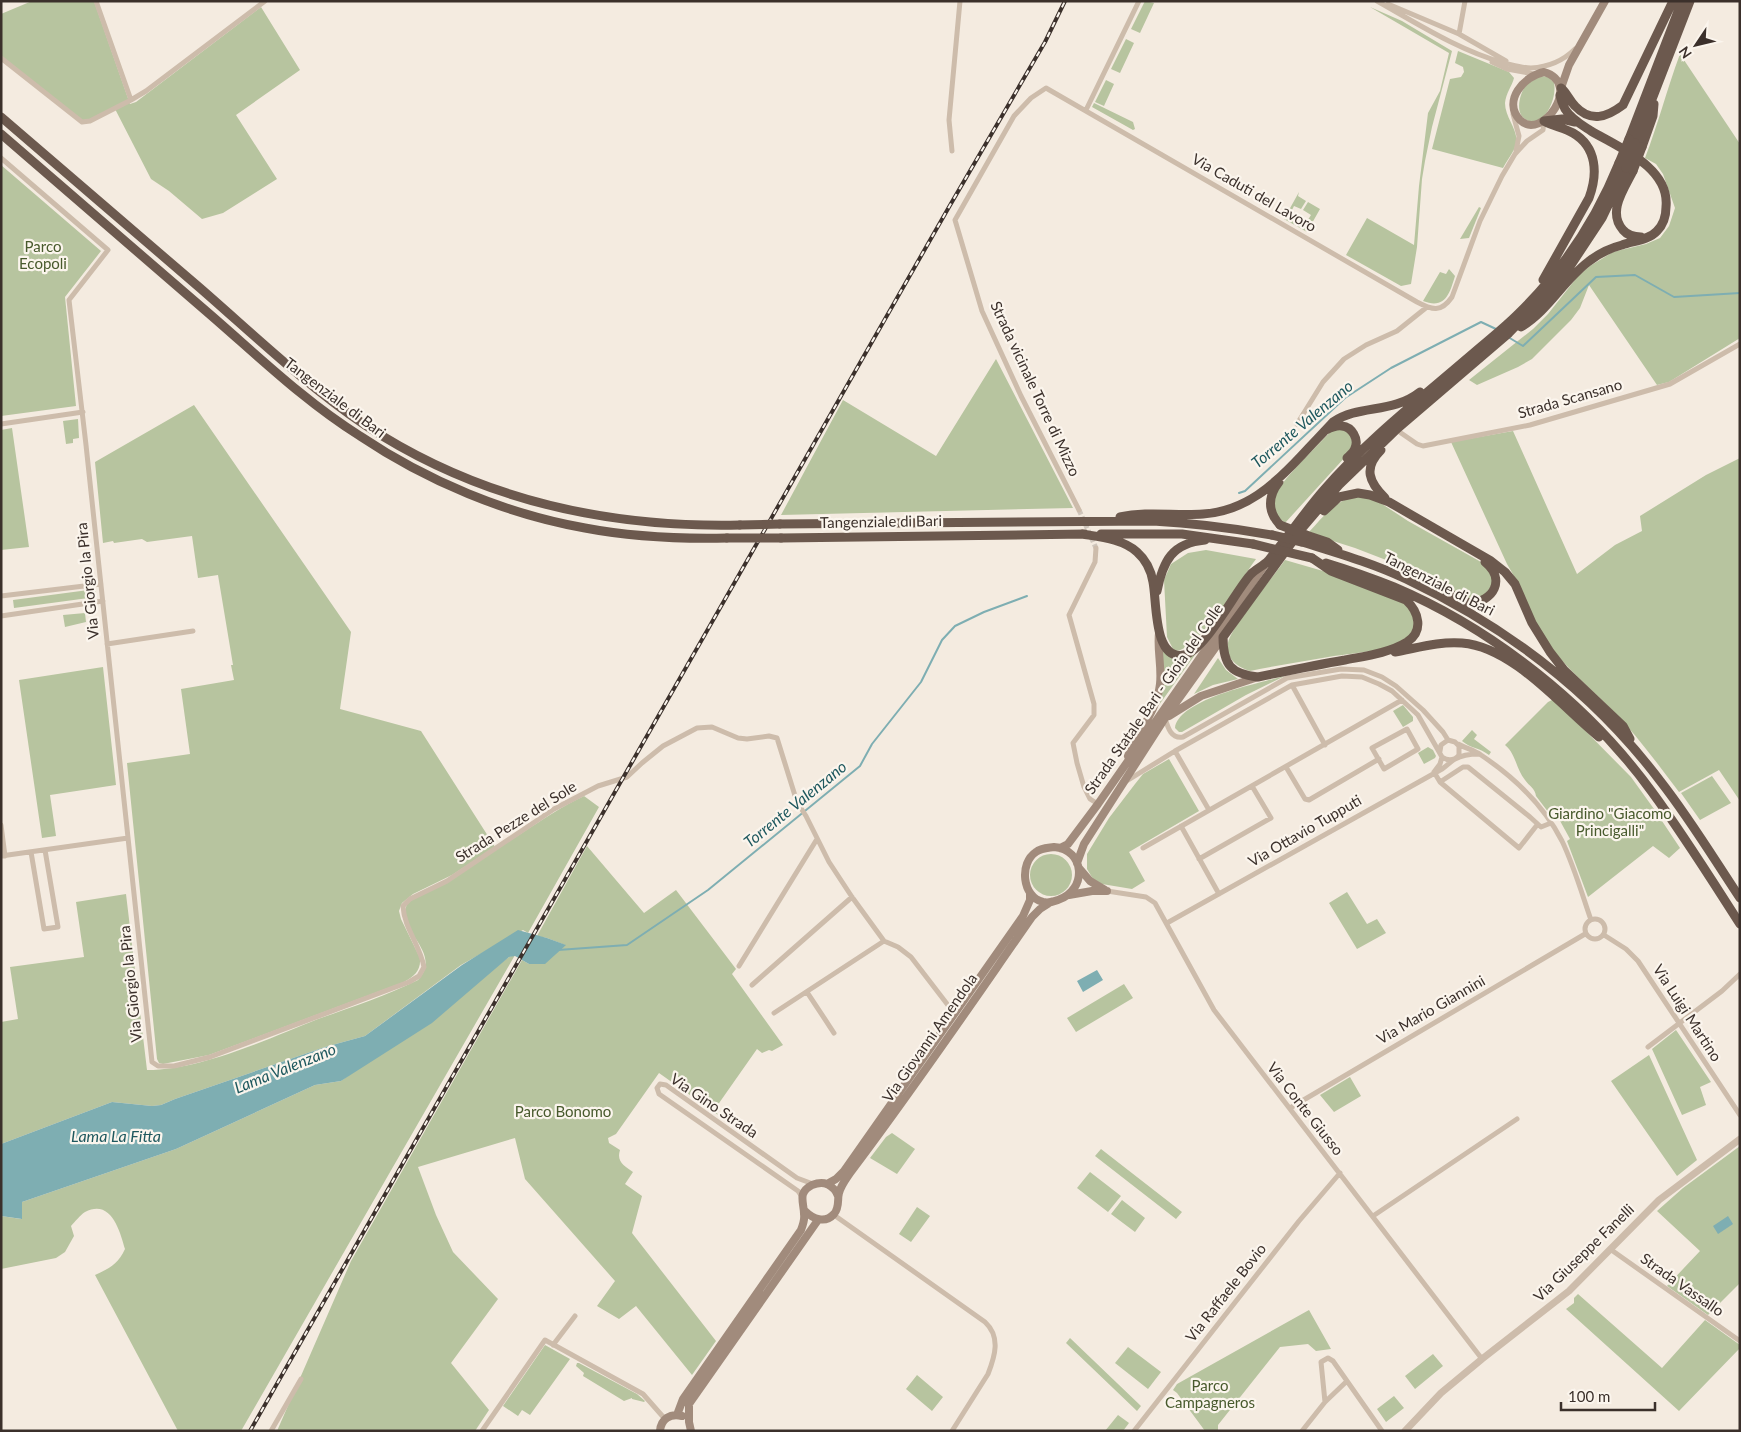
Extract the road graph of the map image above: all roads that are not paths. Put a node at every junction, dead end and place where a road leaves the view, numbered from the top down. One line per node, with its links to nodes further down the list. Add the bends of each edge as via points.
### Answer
1 (96, 1): 18 (street)
2 (265, 1): 18 (street)
3 (960, 1): 26 (street, via 949,120)
4 (1139, 1): 20 (street)
5 (1378, 1): 11 (street); 13 (street, via 1453,44)
6 (1465, 1): 11 (street)
7 (1605, 1): 12 (main road)
8 (1673, 1): 17 (highway, via 1623,105 1612,114 1588,115 1576,107 1566,92)
9 (1682, 1): 25 (highway)
10 (1690, 1): 25 (highway, via 1655,94 1653,116)
11 (1459, 34): 15 (street)
12 (1579, 45): 15 (street, via 1560,61 1546,66 1529,68); 17 (main road)
13 (1484, 57): 15 (street); 16 (street, via 1507,69)
14 (1, 58): 18 (street, via 82,122)
15 (1511, 64)
16 (1534, 74): 17 (main road, via 1551,74); 19 (main road, via 1521,85 1514,99)
17 (1560, 91): 22 (highway, via 1565,109); 23 (main road)
18 (131, 100)
19 (1514, 108): 23 (main road, via 1524,123); 27 (street, via 1519,136)
20 (1086, 110): 30 (street, Via Caduti del Lavoro, via 1046,88 1031,98 1014,116); 32 (street, Via Caduti del Lavoro)
21 (1, 116): 47 (highway, Tangenziale di Bari, bridge, via 311,384 366,425 408,450 480,484 566,510 650,523)
22 (1580, 123): 23 (highway, via 1562,119); 31 (highway, via 1646,165 1659,177 1666,195 1666,214 1663,224)
23 (1544, 126): 27 (street); 33 (highway, via 1554,126 1574,134 1587,146 1595,164 1594,185 1546,276)
24 (1, 134): 48 (highway, Tangenziale di Bari, bridge, via 304,394 386,453 477,497 585,528 676,538)
25 (1635, 143): 29 (highway, bridge); 29 (highway, bridge)
26 (952, 151)
27 (1515, 154): 32 (street, via 1480,221 1452,297 1442,307)
28 (1, 158): 38 (street, Via Giorgio la Pira, via 108,250 69,300)
29 (1626, 167): 31 (highway, via 1616,218 1625,233); 33 (highway, via 1567,257); 34 (highway, via 1602,218 1565,274)
30 (955, 220): 45 (street, Strada vicinale Torre di Mizzo, via 982,311)
31 (1649, 237): 34 (highway, via 1612,248 1588,262 1538,315)
32 (1427, 307): 40 (street, via 1397,331 1344,359 1323,382)
33 (1511, 322): 36 (highway)
34 (1510, 334): 37 (highway)
35 (1740, 344): 42 (street, Strada Scansano, via 1670,384 1530,425 1423,446)
36 (1460, 365): 41 (highway, via 1412,398 1382,409 1348,413); 46 (highway, via 1348,464)
37 (1426, 404): 42 (highway); 49 (highway, via 1339,485)
38 (83, 412): 39 (street); 56 (street, Via Giorgio la Pira)
39 (1, 424)
40 (1297, 424)
41 (1325, 430): 43 (highway); 46 (highway, via 1336,426 1349,428 1357,441 1356,446 1310,498)
42 (1401, 433): 44 (highway, via 1374,457 1371,466 1372,483)
43 (1288, 470): 47 (highway, via 1254,499 1219,513 1133,514); 49 (highway, bridge, via 1274,488 1271,512 1280,525)
44 (1388, 502): 49 (highway, via 1358,493 1339,497); 52 (highway)
45 (1079, 510)
46 (1301, 517): 54 (highway)
47 (1097, 521): 49 (highway, Tangenziale di Bari, bridge, via 1192,523 1272,535)
48 (1082, 534): 50 (highway, Tangenziale di Bari, via 1182,534); 58 (highway, via 1120,542 1137,552 1149,568)
49 (1304, 535): 55 (highway, Tangenziale di Bari, via 1344,555); 63 (highway)
50 (1219, 539): 53 (highway, Tangenziale di Bari, bridge); 58 (highway, via 1184,545 1169,556 1161,571)
51 (1096, 548): 86 (street, via 1095,562 1069,615 1094,704 1094,715 1076,737 1074,751 1084,788 1090,799)
52 (1474, 552): 55 (highway, via 1489,565 1496,580 1495,588 1485,600 1469,603 1421,579); 74 (highway, via 1505,572 1521,595 1550,652 1564,670 1623,726)
53 (1312, 558): 65 (highway, via 1332,571 1406,600 1413,606 1418,619 1416,634 1400,646); 77 (highway, Tangenziale di Bari, via 1395,587 1492,641 1562,695)
54 (1266, 562): 61 (highway, via 1251,574 1209,633 1191,652 1185,655 1171,653 1165,648); 81 (main road, Strada Statale Bari - Gioia del Colle)
55 (1405, 578): 74 (highway, Tangenziale di Bari, via 1468,610 1507,635 1589,702)
56 (101, 584): 57 (street); 59 (street, Via Giorgio la Pira)
57 (1, 596)
58 (1156, 597): 61 (highway)
59 (103, 601): 60 (street); 64 (street, Via Giorgio la Pira)
60 (1, 616)
61 (1159, 630): 81 (main road, via 1159,694 1155,708 1134,741)
62 (193, 631): 64 (street)
63 (1223, 638): 66 (highway, via 1223,652 1228,664 1244,676); 69 (main road, Strada Statale Bari - Gioia del Colle)
64 (107, 644): 92 (street, Via Giorgio la Pira)
65 (1377, 654): 66 (highway); 77 (highway, via 1447,643 1490,649 1521,669)
66 (1258, 677): 69 (main road, via 1200,696)
67 (1292, 684): 68 (street, via 1342,676 1362,677 1392,691); 72 (street); 73 (street)
68 (1402, 700): 72 (street); 75 (street, via 1418,715)
69 (1165, 718): 70 (street, via 1173,735 1183,737 1287,678 1341,668 1364,670 1396,686 1423,710); 84 (main road, Strada Statale Bari - Gioia del Colle)
70 (1448, 740): 71 (street); 75 (street, via 1441,745)
71 (1458, 744): 76 (street); 79 (street, via 1460,752)
72 (1325, 745): 80 (street)
73 (1175, 751): 84 (street); 87 (street)
74 (1637, 753): 106 (highway, Tangenziale di Bari, via 1661,782)
75 (1441, 754): 79 (street, via 1448,760); 82 (street, via 1440,764)
76 (1479, 754): 79 (street); 88 (street, via 1519,786)
77 (1624, 757): 110 (highway, Tangenziale di Bari, via 1651,791)
78 (1379, 759): 78 (street, via 1372,748 1407,729 1418,749 1384,769); 80 (street, via 1308,800)
79 (1454, 759): 82 (street, Via Ottavio Tupputi)
80 (1286, 767): 85 (street)
81 (1121, 771): 86 (main road, Strada Statale Bari - Gioia del Colle)
82 (1434, 772): 83 (street); 103 (street, Via Ottavio Tupputi)
83 (1440, 782): 90 (street, via 1468,767); 90 (street, via 1519,848)
84 (1122, 784): 100 (main road, Strada Statale Bari - Gioia del Colle, via 1084,844)
85 (1252, 786): 87 (street); 99 (street, via 1271,818)
86 (1098, 804): 94 (main road, Strada Statale Bari - Gioia del Colle, via 1068,844)
87 (1209, 810): 91 (street)
88 (1551, 823): 90 (street, via 1541,827); 108 (street, via 1567,853)
89 (1, 825): 98 (street)
90 (1537, 825)
91 (1181, 826): 95 (street); 99 (street)
92 (128, 838): 96 (street); 123 (street, Via Giorgio la Pira)
93 (817, 839): 105 (street, Strada Pezze del Sole); 114 (street); 123 (street, Strada Pezze del Sole, via 797,802 777,738 738,738 712,727 697,728 663,746 627,777 598,786 554,809 447,881 410,898 403,906 403,916 422,956 424,967 419,976 210,1057 174,1066 158,1066)
94 (1060, 848): 100 (main road, via 1073,856); 102 (main road, Via Giovanni Amendola, via 1042,849 1028,860 1025,873)
95 (1143, 848)
96 (45, 850): 97 (street); 97 (street, via 58,928 44,929)
97 (31, 852): 98 (street)
98 (3, 856)
99 (1199, 859): 103 (street)
100 (1078, 866): 101 (main road, via 1090,881); 104 (main road, via 1078,883)
101 (1107, 891): 104 (main road, Via Giovanni Amendola); 109 (street, Via Conte Giusso, via 1146,897 1155,903)
102 (1030, 893): 107 (main road, via 1036,899); 118 (main road, Via Giovanni Amendola, via 1023,916)
103 (1219, 894): 109 (street, Via Ottavio Tupputi)
104 (1068, 896): 107 (main road, Via Giovanni Amendola)
105 (852, 897): 113 (street, Strada Pezze del Sole); 116 (street)
106 (1740, 898)
107 (1051, 902): 131 (main road, Via Giovanni Amendola, via 1032,917 842,1184)
108 (1591, 920): 111 (street, via 1585,925); 112 (street, via 1601,922 1605,928)
109 (1167, 923): 124 (street, Via Conte Giusso, via 1214,1010)
110 (1740, 924)
111 (1585, 934): 112 (street, via 1595,940); 124 (street, Via Mario Giannini)
112 (1604, 935): 120 (street, Via Luigi Martino, via 1638,960)
113 (884, 941): 117 (street); 118 (street, Strada Pezze del Sole, via 911,957)
114 (739, 966)
115 (1740, 974): 120 (street)
116 (752, 985)
117 (807, 992): 119 (street); 121 (street)
118 (954, 1013): 130 (main road, Via Giovanni Amendola, via 844,1171)
119 (774, 1014)
120 (1678, 1024): 122 (street); 125 (street, Via Luigi Martino)
121 (834, 1033)
122 (1648, 1047)
123 (152, 1062)
124 (1290, 1108): 128 (street, Via Conte Giusso)
125 (1740, 1116)
126 (1517, 1119): 135 (street)
127 (1740, 1139): 137 (street, Via Giuseppe Fanelli, via 1659,1200)
128 (1340, 1173): 135 (street, Via Conte Giusso); 155 (street, Via Raffaele Bovio)
129 (813, 1184): 130 (main road); 132 (main road); 132 (street, Via Gino Strada, via 797,1178 666,1085 660,1084 657,1088 659,1094 795,1188)
130 (827, 1184): 131 (main road)
131 (838, 1196): 134 (main road, Via Giovanni Amendola)
132 (802, 1198): 133 (main road)
133 (805, 1211): 136 (main road); 147 (main road, via 802,1230 683,1399)
134 (834, 1215): 136 (main road); 154 (street, via 991,1329 995,1348 988,1374)
135 (1373, 1216): 141 (street, Via Conte Giusso)
136 (818, 1220): 149 (main road, via 689,1404)
137 (1610, 1249): 139 (street, Strada Vassallo); 141 (street, Via Giuseppe Fanelli, via 1569,1291)
138 (575, 1316): 140 (street)
139 (1740, 1341)
140 (554, 1345): 148 (street, via 643,1394); 151 (street, via 544,1340)
141 (1482, 1358): 158 (street, Via Giuseppe Fanelli, via 1441,1393)
142 (301, 1379): 150 (street)
143 (1347, 1381): 144 (street, via 1328,1358 1321,1362); 145 (street); 157 (street)
144 (1324, 1386): 145 (street, via 1327,1392); 146 (street)
145 (1334, 1394): 146 (street)
146 (1325, 1402): 156 (street)
147 (678, 1415): 148 (main road); 149 (main road)
148 (665, 1419): 152 (main road)
149 (689, 1422): 153 (main road)
150 (271, 1431)
151 (482, 1431)
152 (660, 1431)
153 (691, 1431)
154 (952, 1431)
155 (1134, 1431)
156 (1302, 1431)
157 (1382, 1431)
158 (1405, 1431)

